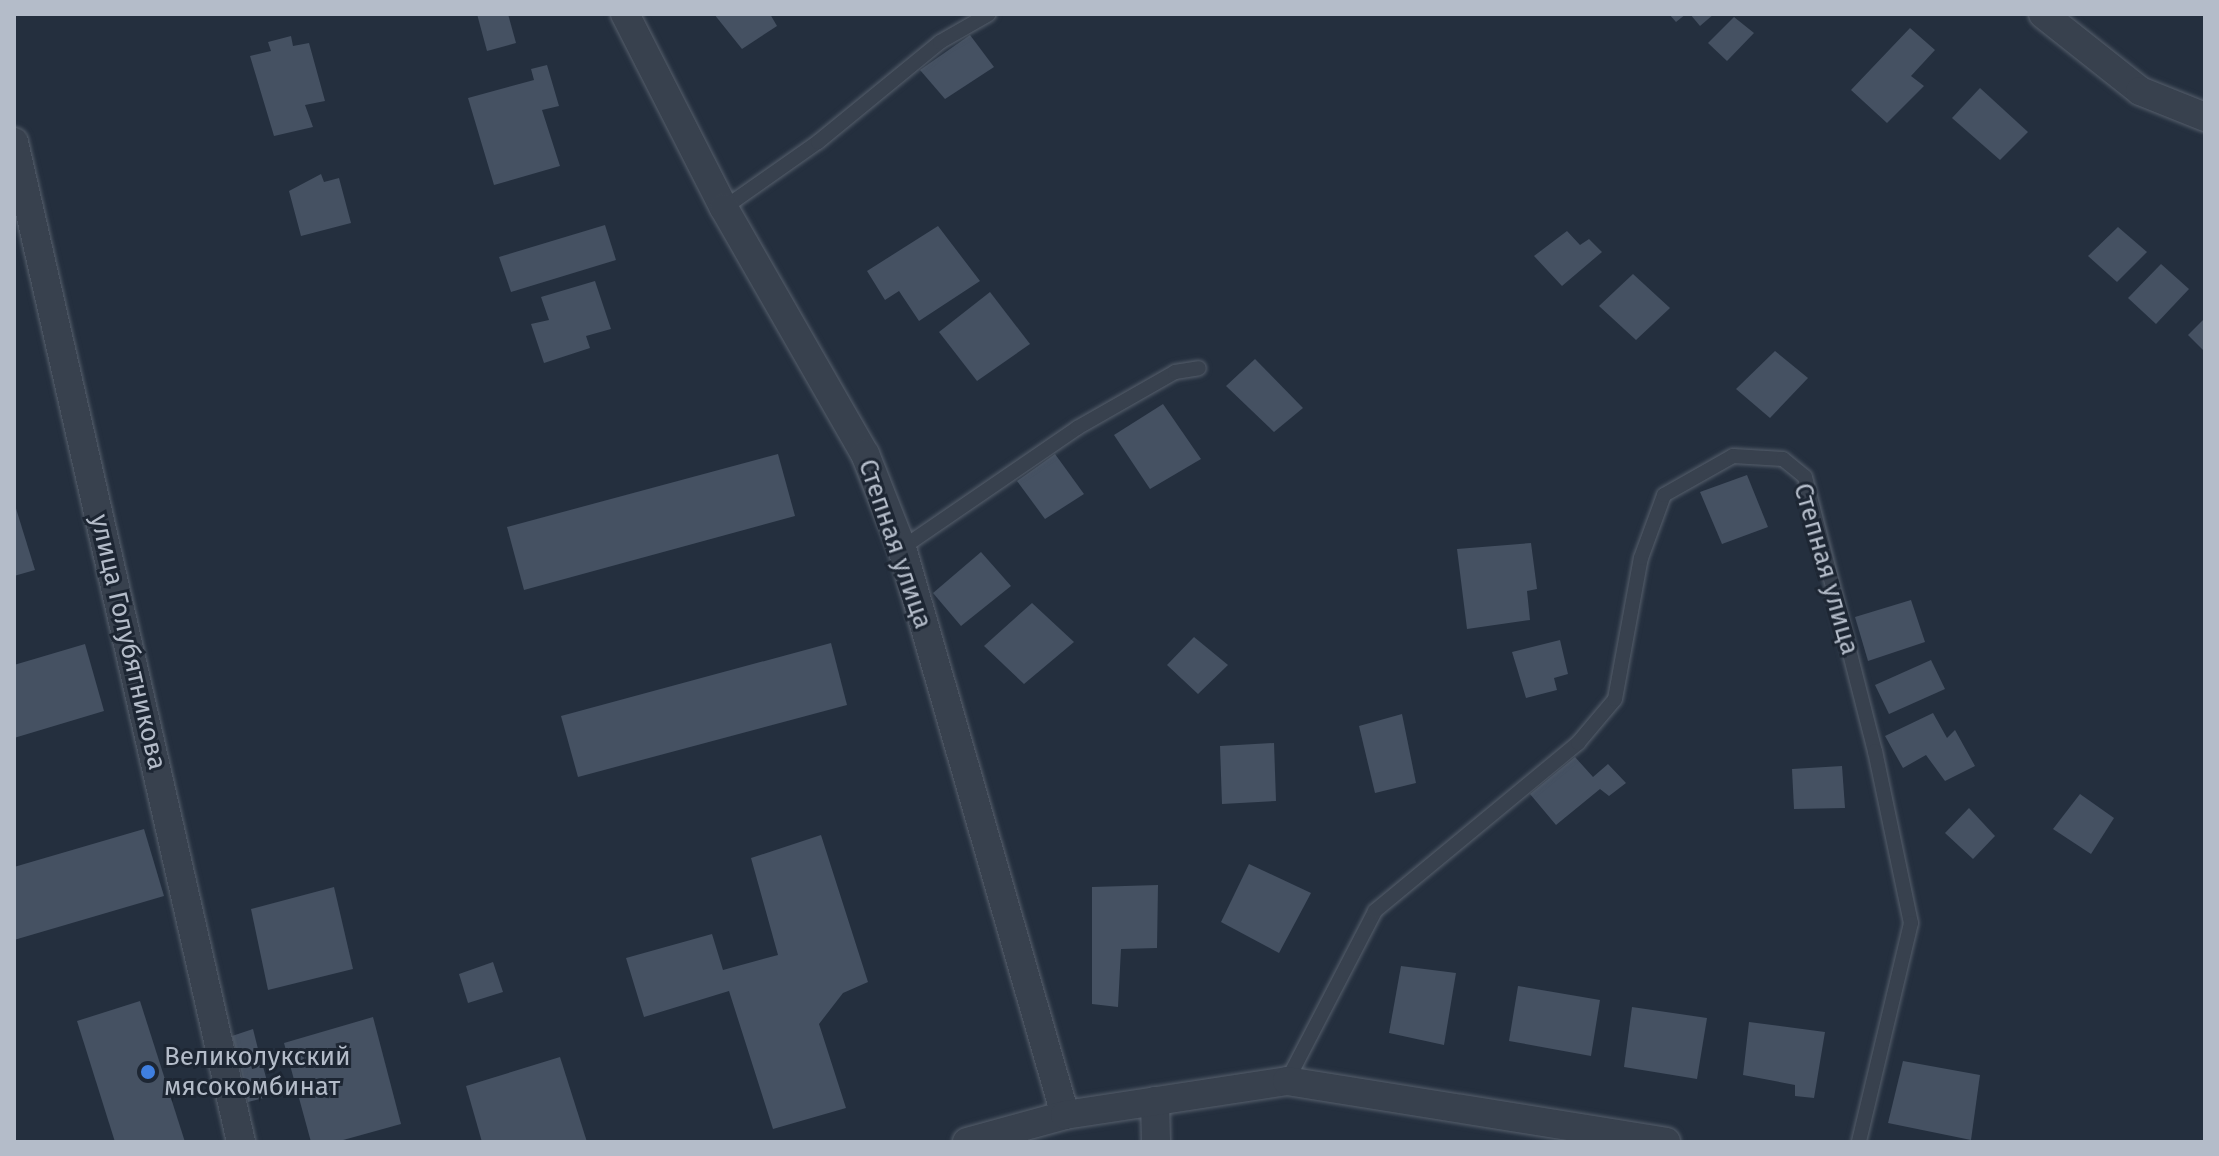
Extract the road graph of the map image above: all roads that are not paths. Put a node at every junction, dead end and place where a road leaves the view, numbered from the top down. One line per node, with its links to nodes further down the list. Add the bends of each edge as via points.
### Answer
1 (625, 14): 6 (street, Степная улица)
2 (989, 14): 6 (lane, via 940,42 818,142)
3 (2043, 14): 4 (street, via 2140,91)
4 (2205, 117)
5 (14, 142): 12 (street, улица Голубятникова)
6 (724, 208): 8 (street, Степная улица, via 865,454)
7 (1199, 368): 8 (lane, via 1175,372 1077,428)
8 (902, 548): 11 (street, Степная улица)
9 (1287, 1081): 10 (street); 15 (street); 16 (lane, Степная улица, via 1375,911 1578,743 1615,699 1641,558 1664,495 1733,456 1783,459 1805,477 1875,751 1911,923)
10 (1155, 1101): 11 (street); 14 (street)
11 (1065, 1115): 13 (street)
12 (241, 1142)
13 (967, 1142)
14 (1156, 1142)
15 (1666, 1142)
16 (1859, 1142)

